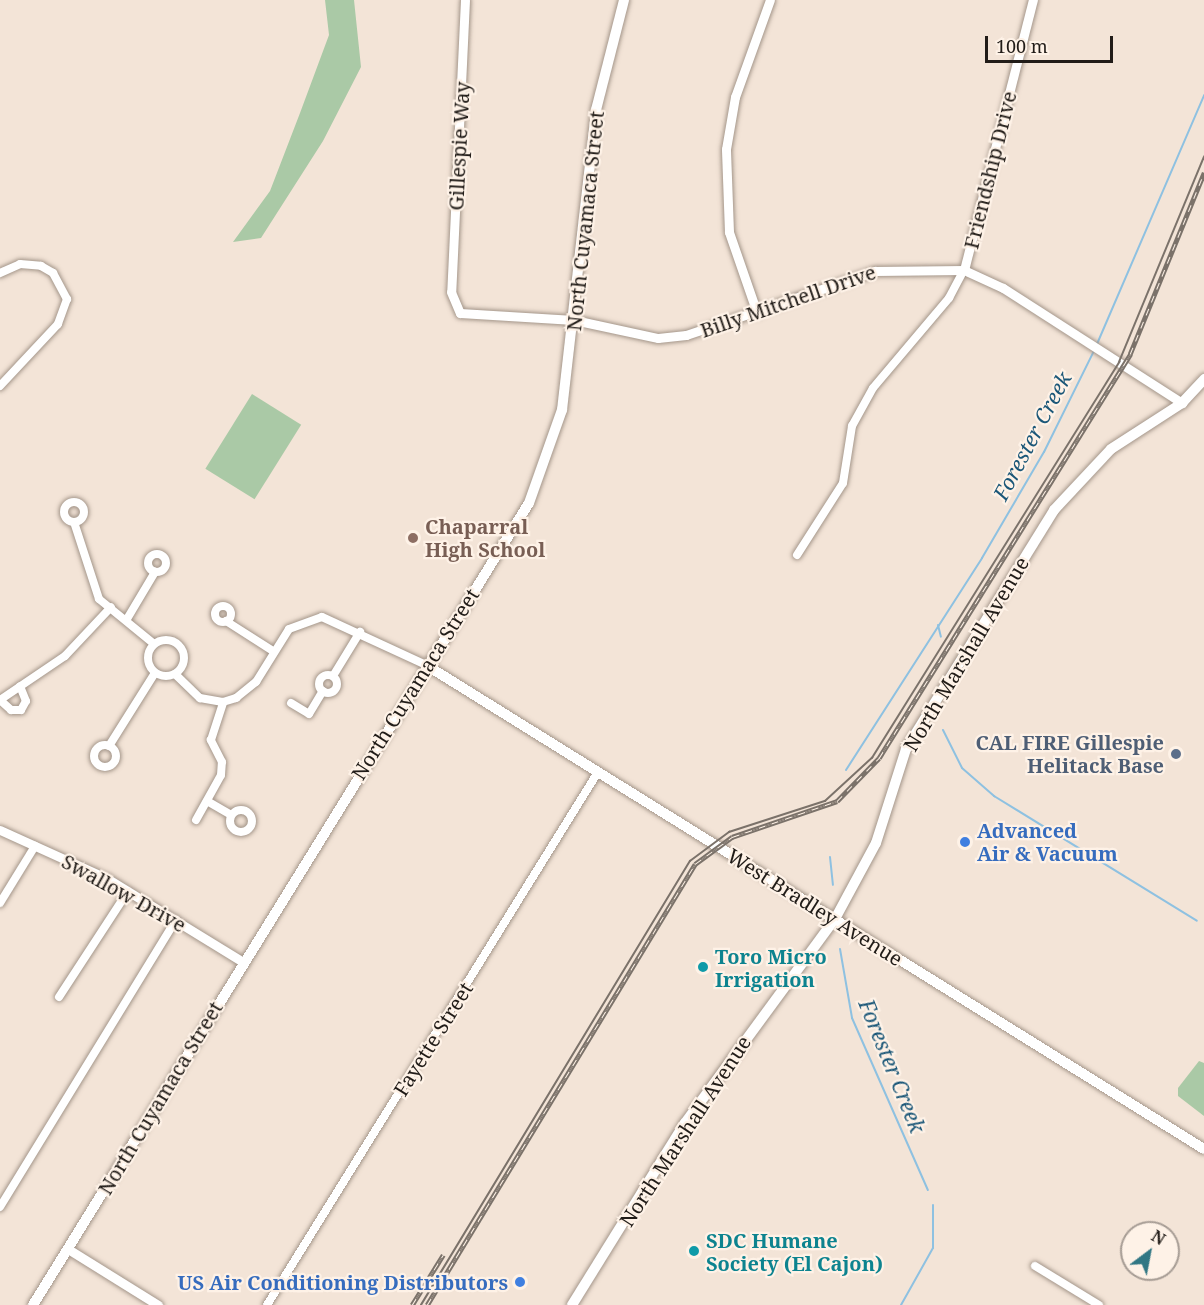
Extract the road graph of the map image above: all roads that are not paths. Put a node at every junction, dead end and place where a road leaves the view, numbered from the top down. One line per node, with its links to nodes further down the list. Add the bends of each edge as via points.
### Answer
1 (465, 0): 7 (street, Gillespie Way)
2 (624, 0): 9 (main road, North Cuyamaca Street, via 599,87)
3 (770, 0): 8 (street, via 735,97 726,149 729,232)
4 (1033, 0): 5 (street, Friendship Drive)
5 (964, 270): 8 (street, Billy Mitchell Drive, via 883,269); 12 (street, Billy Mitchell Drive, via 1003,288); 14 (street, via 949,298 873,388 852,426 843,483)
6 (0, 273): 11 (street, via 28,264 53,273 67,299 50,332)
7 (451, 292): 9 (street, Billy Mitchell Drive, via 460,313 474,317)
8 (757, 313): 9 (street, Billy Mitchell Drive, via 658,338)
9 (574, 320): 22 (main road, North Cuyamaca Street, via 562,410 529,503)
10 (1204, 380): 12 (main road, North Marshall Avenue)
11 (0, 386)
12 (1182, 403): 40 (main road, North Marshall Avenue, via 1111,449 1054,510 906,749 876,843)
13 (74, 522): 16 (street, via 88,555 92,588)
14 (797, 555)
15 (155, 572): 17 (street)
16 (111, 607): 17 (street); 26 (street, via 65,656)
17 (127, 619): 20 (street)
18 (226, 621): 21 (street)
19 (360, 632): 21 (street, via 335,620 307,618 289,629); 22 (street); 25 (street)
20 (154, 644): 23 (street, via 148,660); 24 (street, via 170,640 181,647 184,658)
21 (273, 651): 29 (street, via 249,689)
22 (426, 665): 32 (main road, West Bradley Avenue); 42 (main road, North Cuyamaca Street)
23 (155, 673): 24 (street); 31 (street)
24 (176, 674): 29 (street, via 191,693)
25 (333, 676): 27 (street, via 335,688); 27 (street, via 321,679)
26 (20, 686): 28 (street); 28 (street, via 26,701 21,710 11,710)
27 (323, 691): 30 (street, via 309,714)
28 (0, 700)
29 (223, 702): 33 (street, via 211,740 222,762 221,775)
30 (291, 703)
31 (109, 746)
32 (598, 772): 40 (main road, West Bradley Avenue); 50 (street, Fayette Street)
33 (207, 801): 34 (street); 35 (street)
34 (231, 815)
35 (196, 820)
36 (0, 830): 37 (street, Swallow Drive)
37 (35, 846): 38 (street, Swallow Drive); 39 (street)
38 (128, 891): 41 (street, Swallow Drive); 43 (street)
39 (0, 903)
40 (835, 919): 44 (main road, West Bradley Avenue); 51 (main road, North Marshall Avenue, via 685,1123)
41 (176, 920): 42 (street, Swallow Drive); 45 (street)
42 (243, 962): 46 (main road, North Cuyamaca Street)
43 (60, 997)
44 (1204, 1149)
45 (0, 1207)
46 (68, 1249): 48 (main road, North Cuyamaca Street); 49 (street)
47 (1035, 1266): 52 (street)
48 (33, 1305)
49 (158, 1305)
50 (267, 1305)
51 (572, 1305)
52 (1099, 1305)

